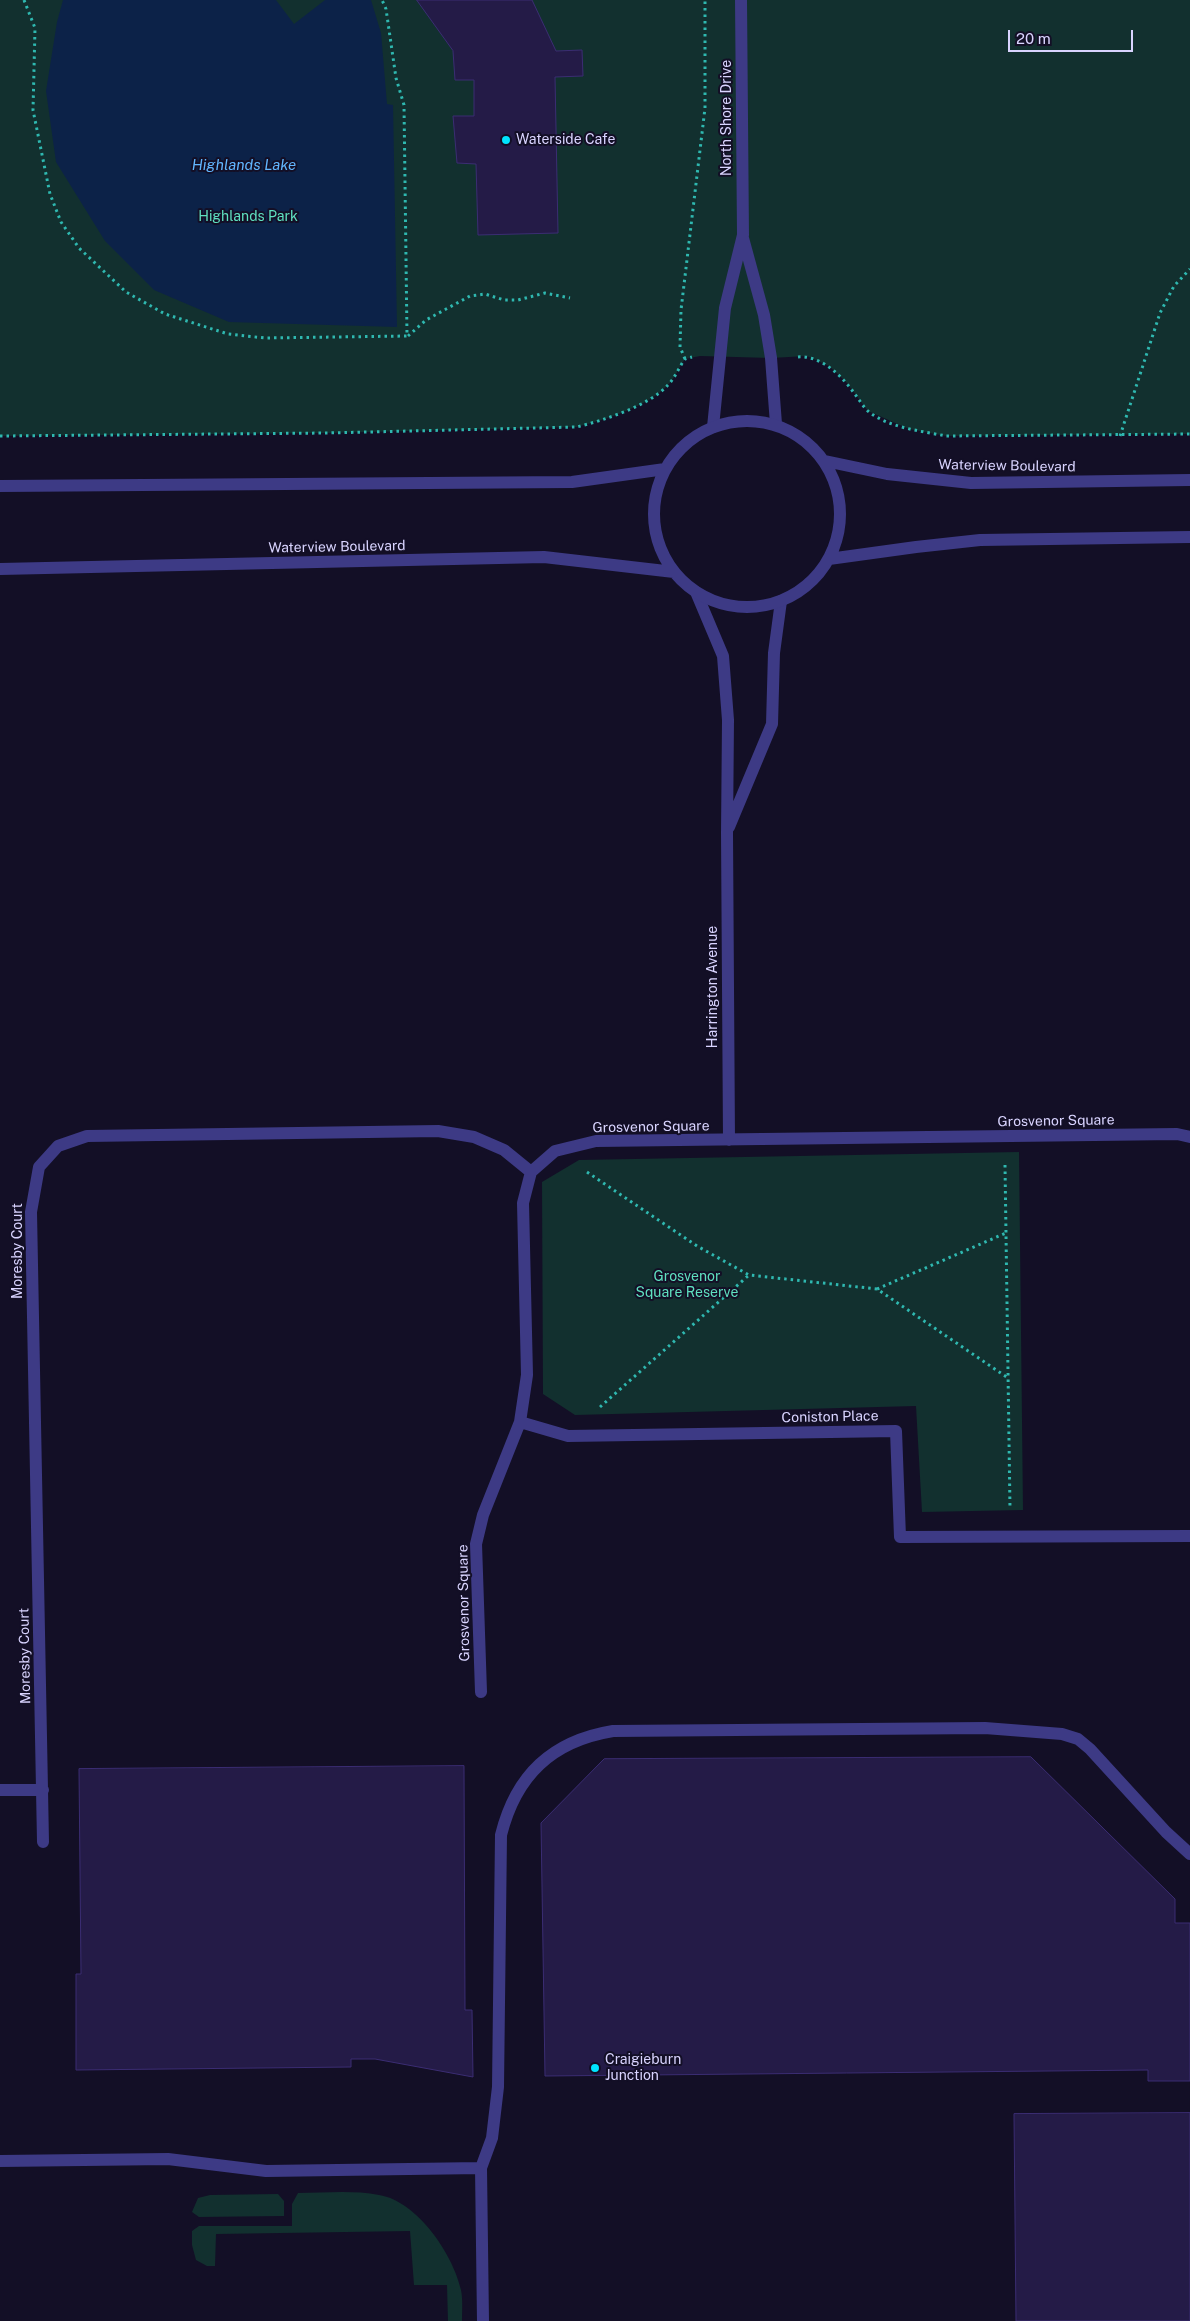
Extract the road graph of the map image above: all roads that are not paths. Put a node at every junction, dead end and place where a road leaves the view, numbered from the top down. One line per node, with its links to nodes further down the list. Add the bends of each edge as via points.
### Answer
1 (741, 0): 2 (street, North Shore Drive)
2 (743, 235): 3 (street, North Shore Drive, via 764,315); 4 (street, North Shore Drive, via 725,308)
3 (776, 424): 4 (street, via 744,420); 5 (street, via 804,439)
4 (712, 426): 6 (street, via 685,444)
5 (825, 461): 7 (street, Waterview Boulevard, via 887,474 972,483); 10 (street, via 836,484 841,510 838,535)
6 (665, 469): 8 (street, via 572,482); 12 (street, via 656,495 654,522 661,549)
7 (1190, 480)
8 (0, 486)
9 (1190, 537): 10 (street, via 980,540)
10 (829, 559): 14 (street, via 817,577)
11 (0, 570): 12 (street, Waterview Boulevard, via 544,557)
12 (674, 572): 13 (street)
13 (696, 592): 14 (street, via 723,604 752,607); 15 (street, Harrington Avenue, via 723,656 728,720)
14 (781, 601): 15 (street, Harrington Avenue, via 774,653 772,724)
15 (726, 833): 17 (street, Harrington Avenue)
16 (1190, 1137): 17 (street, Grosvenor Square, via 1176,1134)
17 (728, 1140): 18 (street, Grosvenor Square, via 596,1141 555,1151)
18 (531, 1172): 19 (street, Grosvenor Square, via 523,1202 527,1375); 23 (street, Moresby Court, via 504,1150 474,1137 438,1131 87,1136 58,1146 39,1167 31,1212)
19 (520, 1422): 20 (street, Coniston Place, via 568,1436 896,1431 900,1537); 21 (street, Grosvenor Square, via 483,1515 476,1544)
20 (1190, 1536)
21 (481, 1692)
22 (0, 1790): 23 (street)
23 (42, 1790): 24 (street, Moresby Court)
24 (43, 1842)
25 (1190, 1854): 27 (street, via 1090,1749 1078,1739 1062,1734 985,1728 613,1731 588,1735 541,1764 521,1785 507,1812 501,1835 498,2087 492,2138)
26 (0, 2161): 27 (street, via 168,2159 266,2171)
27 (481, 2168): 28 (street)
28 (483, 2321)

